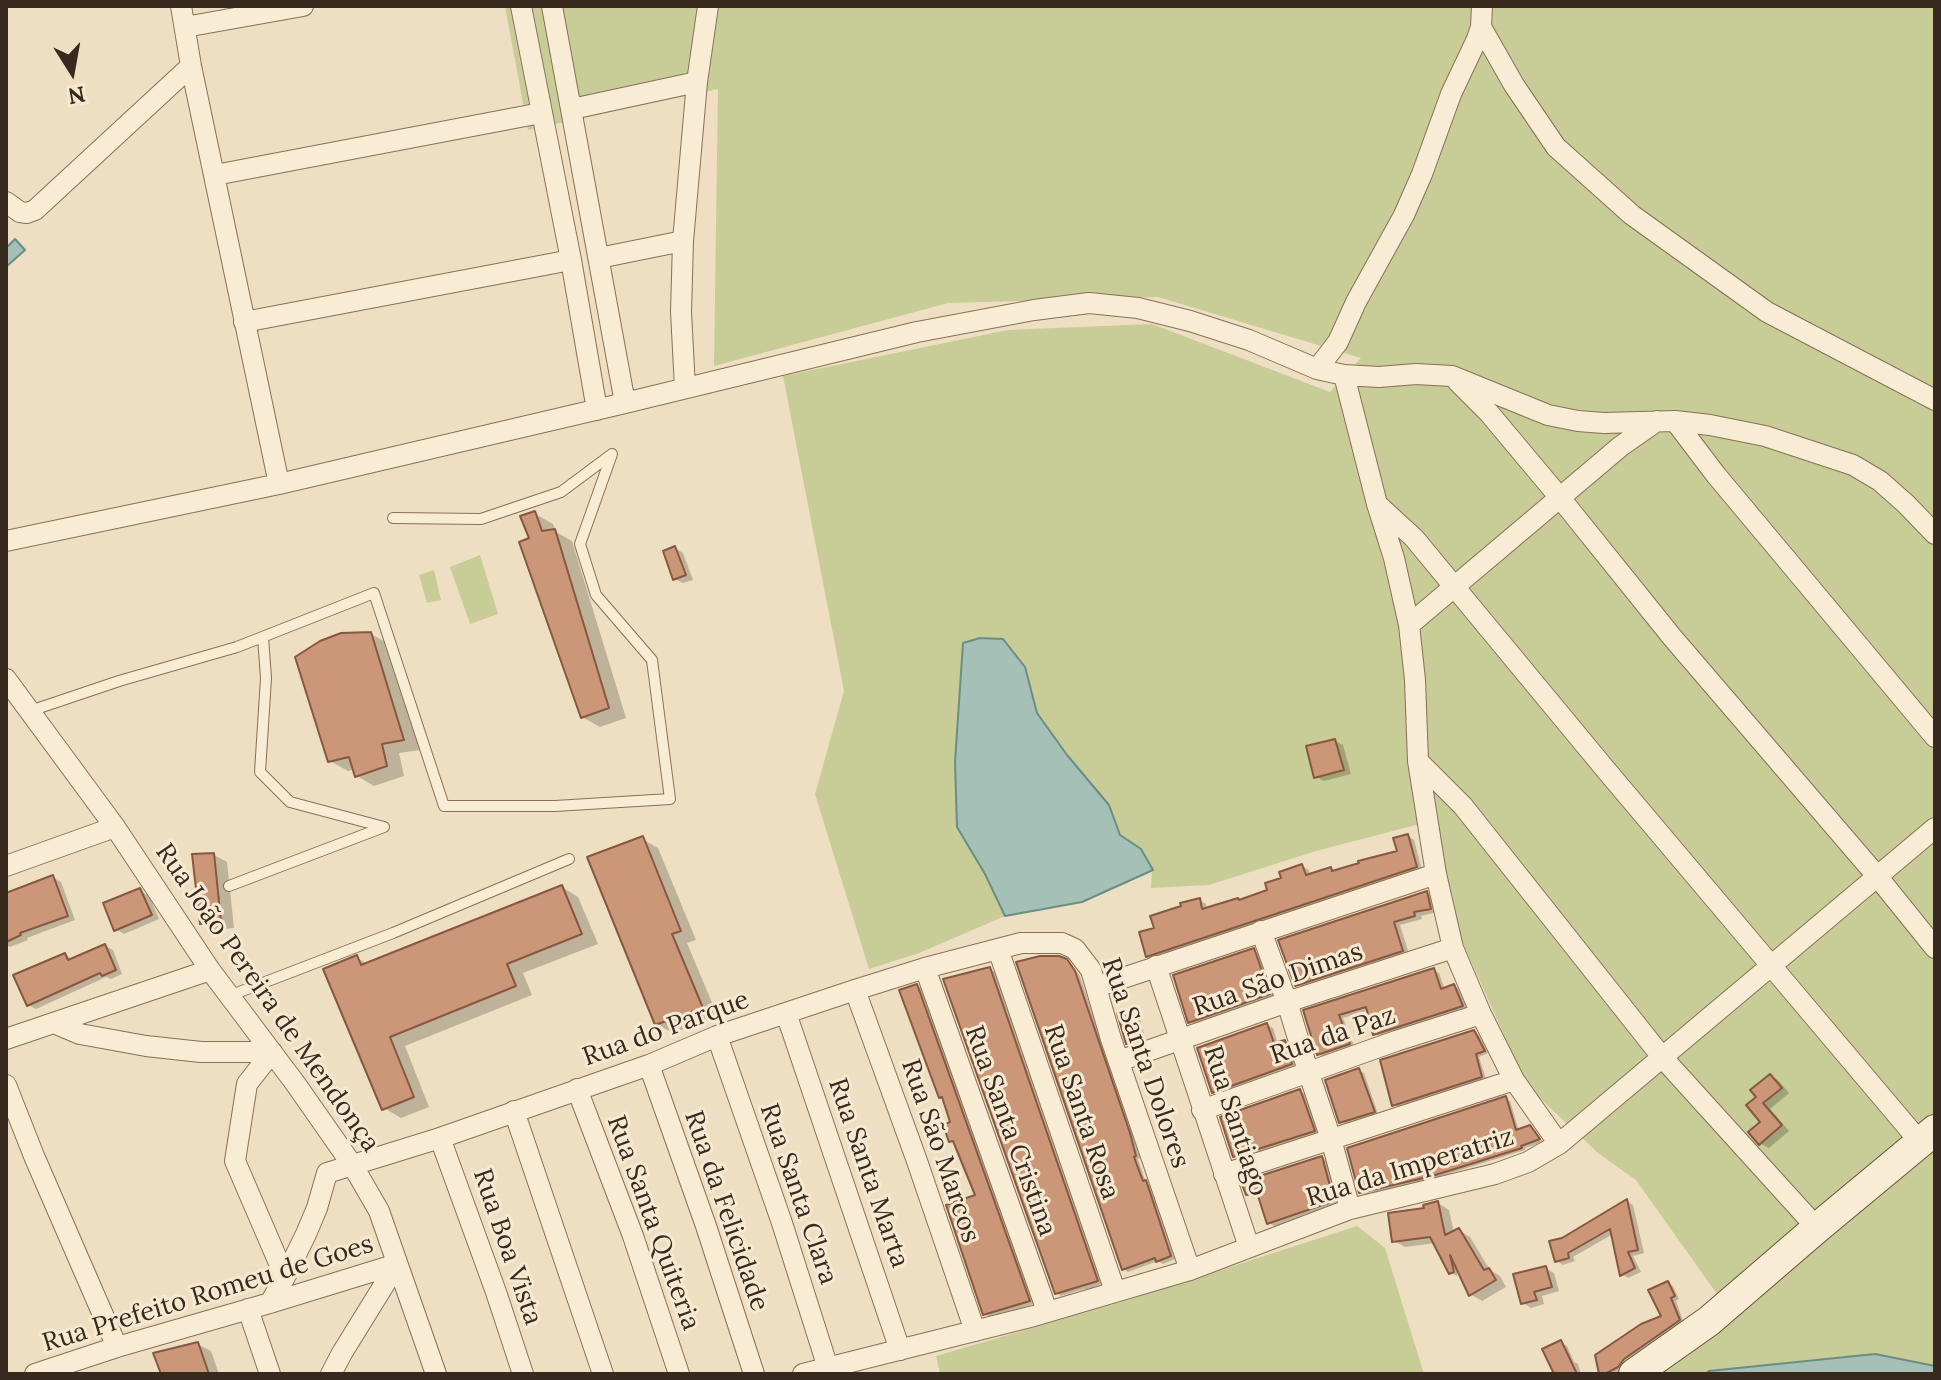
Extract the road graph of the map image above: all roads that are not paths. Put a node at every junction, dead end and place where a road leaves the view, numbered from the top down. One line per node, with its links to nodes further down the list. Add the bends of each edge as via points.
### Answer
1 (181, 6): 7 (street)
2 (303, 6): 7 (street)
3 (521, 6): 12 (street)
4 (552, 6): 11 (street)
5 (708, 6): 10 (street)
6 (1482, 6): 8 (street)
7 (185, 27): 9 (street)
8 (1481, 27): 19 (street, via 1404,215 1338,342); 23 (street, via 1556,147 1632,215 1767,312)
9 (191, 66): 13 (street); 14 (street, via 35,210 20,212)
10 (697, 82): 11 (street); 15 (street)
11 (572, 109): 16 (street)
12 (541, 113): 13 (street); 17 (street)
13 (215, 175): 18 (street)
14 (6, 202)
15 (683, 241): 16 (street); 22 (street)
16 (599, 258): 24 (street)
17 (571, 260): 18 (street); 25 (street)
18 (244, 322): 27 (street)
19 (1317, 369): 20 (street); 22 (street, via 1190,321 1089,303 917,332)
20 (1344, 375): 21 (street); 29 (street)
21 (1452, 376): 26 (street, via 1548,415 1604,423); 28 (street)
22 (685, 388): 24 (street)
23 (1935, 400)
24 (625, 403): 25 (street)
25 (597, 410): 27 (street)
26 (1666, 421): 28 (street, via 1621,446); 31 (street, via 1765,436 1853,465 1880,481); 38 (street)
27 (279, 484): 32 (street)
28 (1561, 499): 33 (street); 45 (street)
29 (1377, 504): 33 (street); 34 (street)
30 (393, 518): 35 (lane, via 481,519 561,492 612,454 580,544 596,595 652,660 670,799 444,806 374,593)
31 (1935, 534)
32 (6, 541)
33 (1454, 586): 34 (street); 52 (street)
34 (1409, 625): 39 (street)
35 (263, 637): 37 (lane, via 119,681); 46 (lane, via 260,772 290,802 384,827)
36 (6, 679): 37 (street, Rua João Pereira de Mendonça)
37 (18, 702): 40 (street, Rua João Pereira de Mendonça)
38 (1935, 737)
39 (1418, 761): 44 (street); 66 (street, via 1463,806)
40 (115, 827): 43 (street); 54 (street, Rua João Pereira de Mendonça)
41 (1935, 828): 45 (street, Rua da Imperatriz)
42 (569, 859): 57 (lane)
43 (6, 866)
44 (1436, 874): 47 (street); 48 (street)
45 (1877, 876): 49 (street); 52 (street, Rua da Imperatriz)
46 (229, 886)
47 (1261, 931): 51 (street); 58 (street)
48 (1453, 948): 58 (street, Rua São Dimas); 60 (street)
49 (1935, 948)
50 (998, 949): 53 (street, Rua do Parque); 55 (street, Rua Santa Dolores, via 1062,943 1083,959); 87 (street, Rua Santa Rosa)
51 (1156, 966): 55 (street); 64 (street, Rua Santiago)
52 (1770, 966): 66 (street, Rua da Imperatriz); 75 (street)
53 (925, 968): 56 (street, Rua do Parque); 90 (street, Rua Santa Cristina)
54 (210, 970): 57 (street, Rua João Pereira de Mendonça); 61 (street)
55 (1096, 987): 67 (street, Rua Santa Dolores)
56 (855, 990): 59 (street, Rua do Parque); 91 (street, Rua São Marcos)
57 (229, 996): 65 (street, Rua João Pereira de Mendonça)
58 (1287, 1002): 64 (street, Rua São Dimas); 69 (street)
59 (786, 1013): 62 (street, Rua do Parque); 93 (street, Rua Santa Marta)
60 (1481, 1014): 69 (street, Rua da Paz); 70 (street)
61 (54, 1023): 63 (street); 65 (street, via 80,1034 146,1046)
62 (717, 1036): 68 (street, Rua do Parque); 94 (street, Rua Santa Clara)
63 (6, 1039)
64 (1182, 1040): 67 (street, Rua São Dimas); 73 (street, Rua Santiago)
65 (272, 1052): 79 (street, Rua João Pereira de Mendonça); 86 (street, via 247,1084 235,1161)
66 (1662, 1057): 78 (street, Rua da Imperatriz); 82 (street)
67 (1119, 1061): 85 (street, Rua Santa Dolores)
68 (649, 1065): 72 (street, Rua do Parque); 102 (street, Rua da Felicidade)
69 (1308, 1071): 73 (street, Rua da Paz); 77 (street)
70 (1514, 1080): 77 (street); 78 (street)
71 (6, 1085): 92 (street)
72 (577, 1089): 74 (street, Rua do Parque); 101 (street, Rua Santa Quiteria)
73 (1202, 1110): 80 (street, Rua Santiago)
74 (514, 1111): 76 (street, Rua do Parque); 100 (street)
75 (1927, 1136): 82 (street)
76 (440, 1138): 79 (street, Rua do Parque); 99 (street, Rua Boa Vista)
77 (1331, 1139): 80 (street); 81 (street)
78 (1559, 1144): 81 (street, Rua da Imperatriz, via 1495,1174)
79 (353, 1166): 84 (street, Rua João Pereira de Mendonça, via 379,1211); 86 (street, via 327,1173)
80 (1224, 1174): 83 (street, Rua Santiago)
81 (1350, 1209): 83 (street, Rua da Imperatriz)
82 (1817, 1228): 104 (street, via 1709,1321)
83 (1249, 1247): 85 (street, Rua da Imperatriz)
84 (397, 1264): 88 (street, Rua Prefeito Romeu de Goes); 97 (street); 98 (street, Rua João Pereira de Mendonça)
85 (1190, 1270): 87 (street, Rua da Imperatriz)
86 (285, 1277): 88 (street)
87 (1115, 1291): 90 (street, Rua da Imperatriz)
88 (270, 1303): 89 (street, Rua Prefeito Romeu de Goes)
89 (248, 1309): 92 (street, Rua Prefeito Romeu de Goes); 96 (street)
90 (1047, 1311): 91 (street, Rua da Imperatriz)
91 (975, 1331): 93 (street, Rua da Imperatriz)
92 (117, 1347): 95 (street, Rua Prefeito Romeu de Goes)
93 (900, 1350): 94 (street, Rua da Imperatriz)
94 (828, 1368): 103 (street, Rua da Imperatriz)
95 (35, 1374)
96 (270, 1374)
97 (331, 1374)
98 (436, 1374)
99 (523, 1374)
100 (603, 1374)
101 (679, 1374)
102 (754, 1374)
103 (803, 1374)
104 (1634, 1374)

